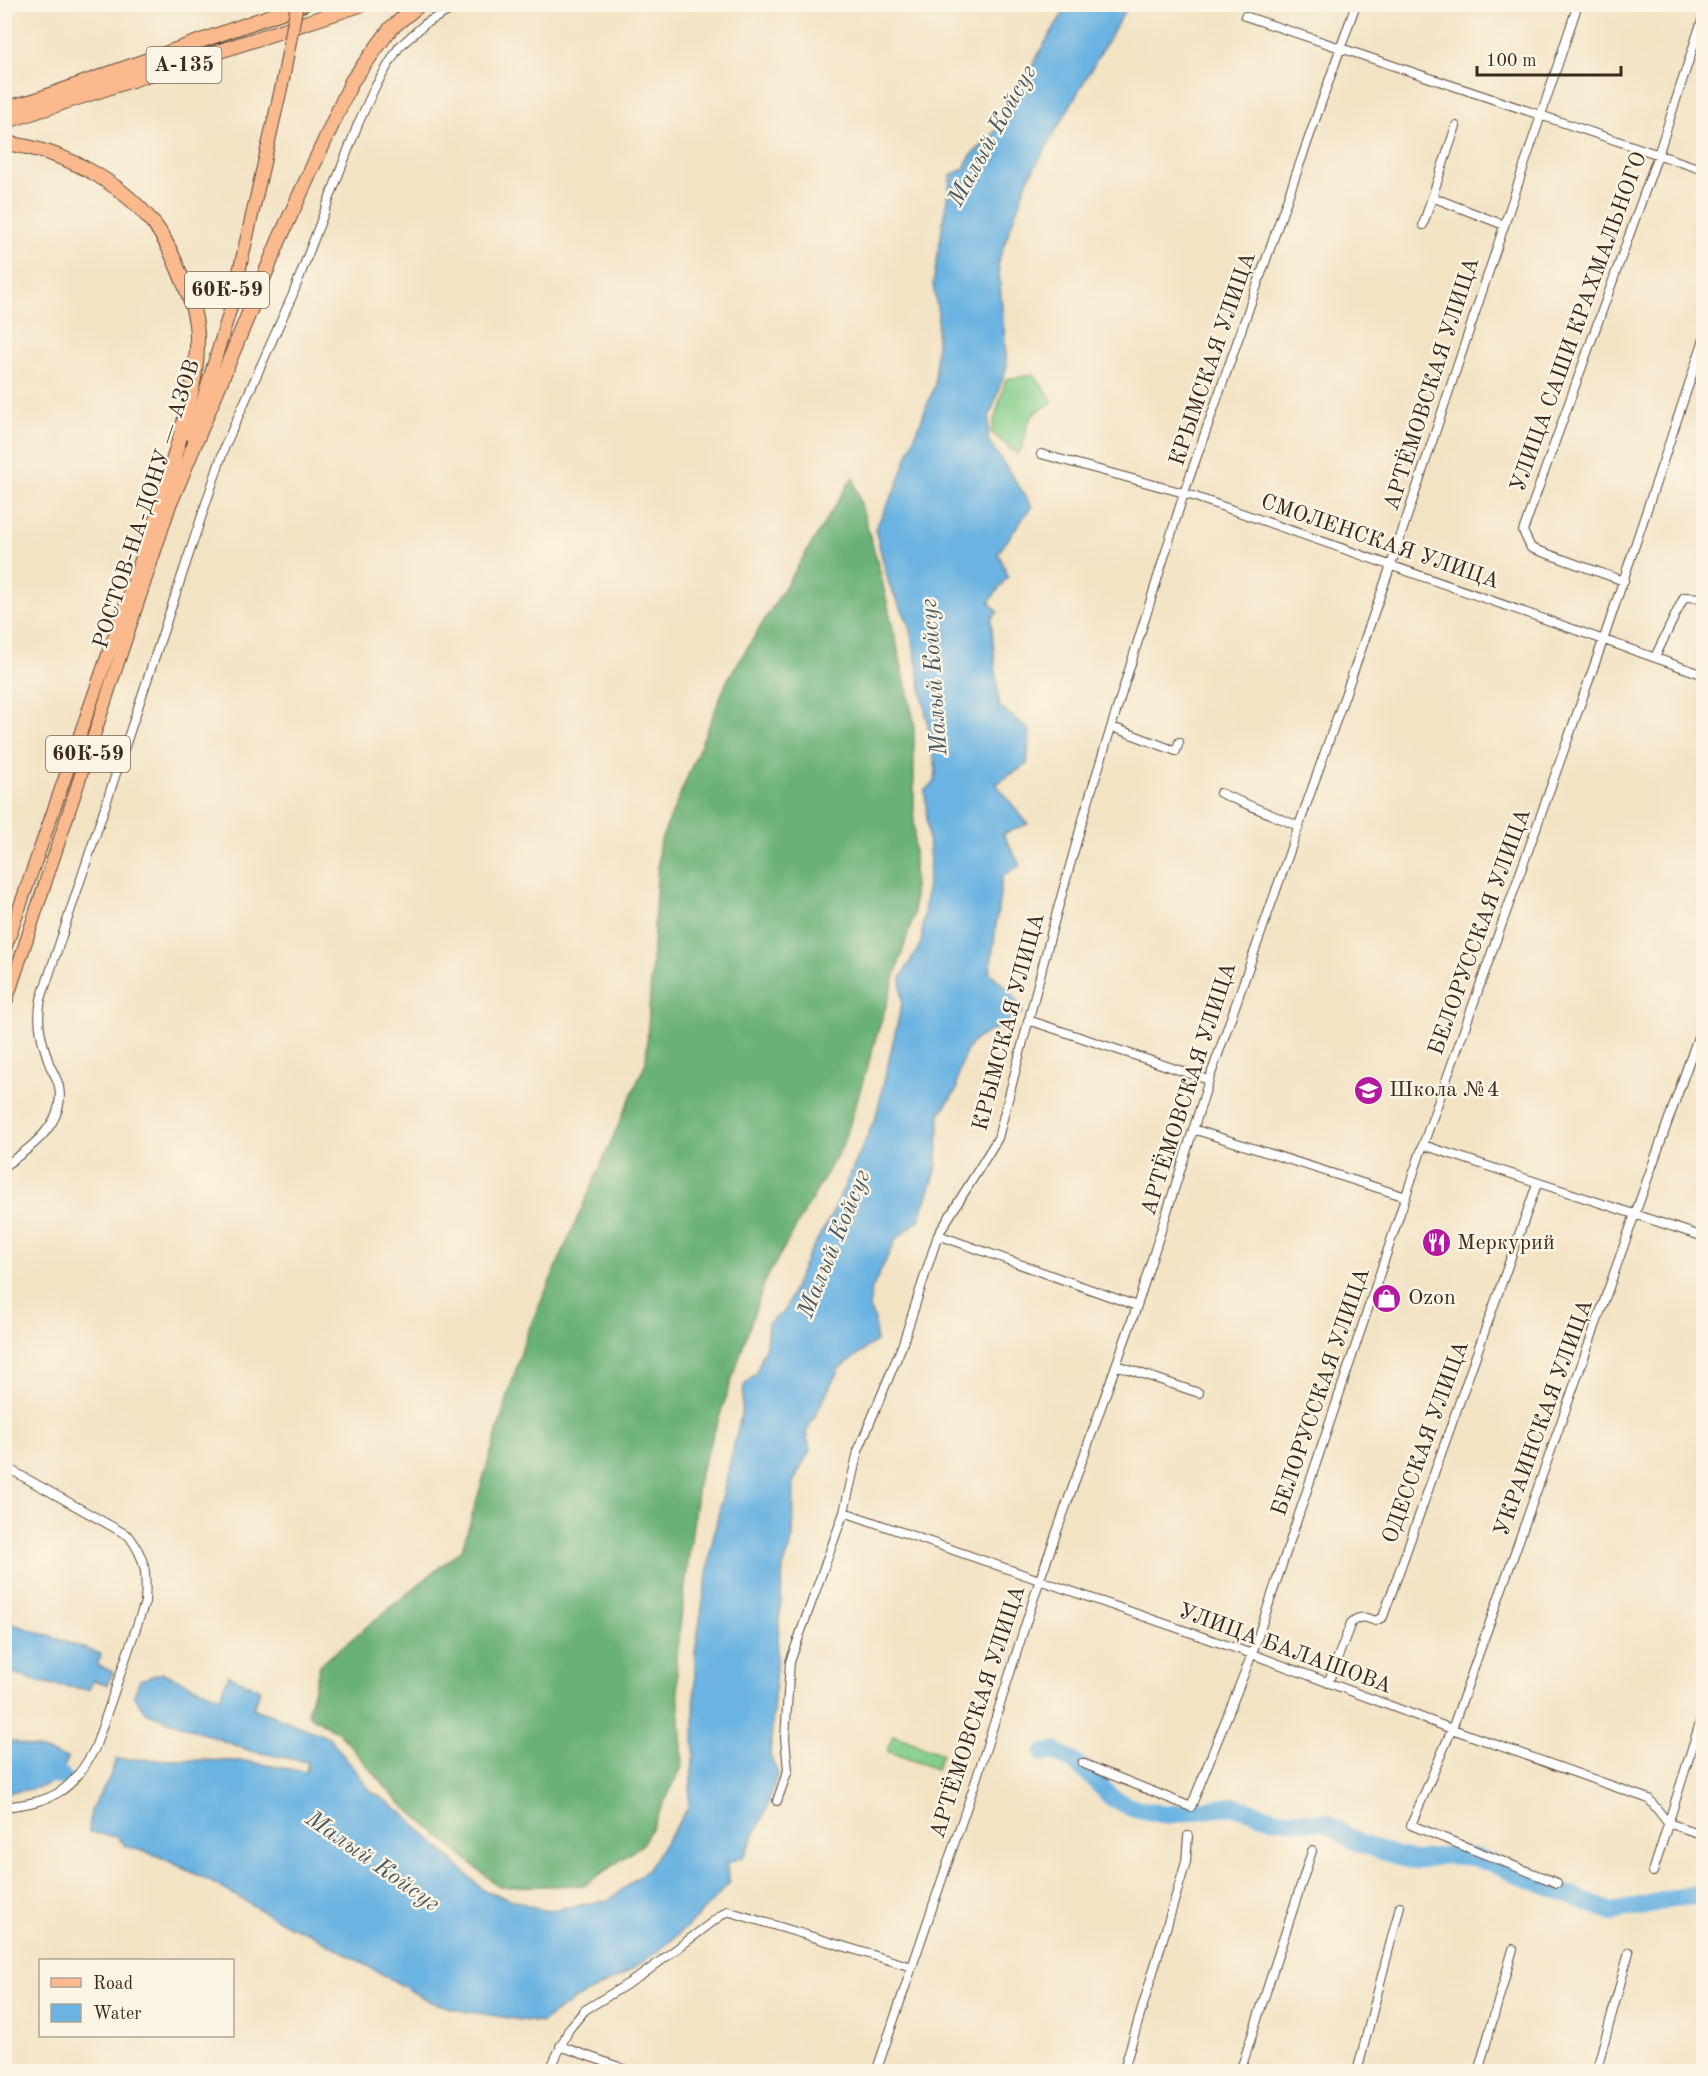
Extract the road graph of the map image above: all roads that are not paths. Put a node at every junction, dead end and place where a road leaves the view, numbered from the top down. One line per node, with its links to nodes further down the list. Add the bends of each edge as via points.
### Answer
1 (289, 4): 12 (main road, РОСТОВ-НА-ДОНУ — АЗОВ / 60К-59)
2 (297, 4): 12 (main road, РОСТОВ-НА-ДОНУ — АЗОВ / 60К-59, bridge)
3 (304, 4): 13 (highway, А-135)
4 (363, 4): 15 (highway, А-135)
5 (420, 4): 26 (highway, via 391,28 352,81)
6 (460, 4): 44 (street, via 426,23 399,47 375,87 293,294 225,446 41,999 37,1017 40,1038 59,1088 58,1107 33,1147)
7 (1356, 4): 11 (street, КРЫМСКАЯ УЛИЦА)
8 (1578, 4): 14 (street, АРТЁМОВСКАЯ УЛИЦА)
9 (1704, 14): 18 (street, УЛИЦА САШИ КРАХМАЛЬНОГО)
10 (1245, 16): 11 (street)
11 (1342, 49): 14 (street); 25 (street, КРЫМСКАЯ УЛИЦА)
12 (279, 79): 26 (main road, РОСТОВ-НА-ДОНУ — АЗОВ / 60К-59, via 231,307)
13 (4, 109)
14 (1541, 115): 18 (street); 22 (street, АРТЁМОВСКАЯ УЛИЦА)
15 (4, 122)
16 (1456, 126): 20 (street)
17 (4, 143): 26 (highway, via 56,155 93,172 135,203 155,225 171,253 188,293 198,339)
18 (1658, 155): 19 (street); 28 (street, УЛИЦА САШИ КРАХМАЛЬНОГО, via 1523,531 1531,548)
19 (1704, 170)
20 (1432, 197): 21 (street); 22 (street)
21 (1423, 225)
22 (1504, 225): 27 (street, АРТЁМОВСКАЯ УЛИЦА)
23 (1704, 339): 28 (street, БЕЛОРУССКАЯ УЛИЦА)
24 (1041, 454): 25 (street, СМОЛЕНСКАЯ УЛИЦА)
25 (1184, 493): 27 (street, СМОЛЕНСКАЯ УЛИЦА); 33 (street, КРЫМСКАЯ УЛИЦА)
26 (167, 499): 37 (main road, РОСТОВ-НА-ДОНУ — АЗОВ / 60К-59); 38 (main road, РОСТОВ-НА-ДОНУ — АЗОВ / 60К-59)
27 (1391, 565): 30 (street, СМОЛЕНСКАЯ УЛИЦА); 36 (street, АРТЁМОВСКАЯ УЛИЦА)
28 (1624, 581): 30 (street, БЕЛОРУССКАЯ УЛИЦА)
29 (1704, 598): 31 (street, via 1684,597)
30 (1604, 638): 31 (street, СМОЛЕНСКАЯ УЛИЦА); 43 (street, БЕЛОРУССКАЯ УЛИЦА)
31 (1654, 657): 32 (street, СМОЛЕНСКАЯ УЛИЦА)
32 (1704, 675)
33 (1112, 727): 34 (street, via 1176,751); 39 (street, КРЫМСКАЯ УЛИЦА)
34 (1179, 742)
35 (1220, 794): 36 (street)
36 (1299, 826): 41 (street, АРТЁМОВСКАЯ УЛИЦА)
37 (4, 952)
38 (4, 1008)
39 (1028, 1020): 41 (street); 48 (street, КРЫМСКАЯ УЛИЦА, via 998,1138)
40 (1704, 1020): 47 (street, УКРАИНСКАЯ УЛИЦА)
41 (1209, 1080): 42 (street, АРТЁМОВСКАЯ УЛИЦА)
42 (1193, 1129): 46 (street); 50 (street, АРТЁМОВСКАЯ УЛИЦА)
43 (1423, 1145): 45 (street); 46 (street, БЕЛОРУССКАЯ УЛИЦА)
44 (4, 1166)
45 (1537, 1184): 47 (street); 57 (street, ОДЕССКАЯ УЛИЦА, via 1383,1617 1375,1621 1356,1618 1351,1623)
46 (1406, 1197): 56 (street, БЕЛОРУССКАЯ УЛИЦА)
47 (1636, 1213): 49 (street); 59 (street, УКРАИНСКАЯ УЛИЦА)
48 (938, 1235): 50 (street); 54 (street, КРЫМСКАЯ УЛИЦА, via 902,1346 858,1451)
49 (1704, 1237)
50 (1137, 1306): 51 (street, АРТЁМОВСКАЯ УЛИЦА)
51 (1116, 1365): 52 (street); 55 (street, АРТЁМОВСКАЯ УЛИЦА)
52 (1199, 1393)
53 (4, 1466): 62 (street, via 129,1536 142,1554 147,1581 145,1602 85,1766 61,1793)
54 (844, 1512): 55 (street, УЛИЦА БАЛАШОВА); 61 (street, КРЫМСКАЯ УЛИЦА, via 790,1662 788,1770)
55 (1039, 1582): 56 (street, УЛИЦА БАЛАШОВА); 72 (street, АРТЁМОВСКАЯ УЛИЦА)
56 (1252, 1654): 57 (street, УЛИЦА БАЛАШОВА); 60 (street, БЕЛОРУССКАЯ УЛИЦА, via 1191,1807)
57 (1328, 1683): 59 (street, УЛИЦА БАЛАШОВА)
58 (1704, 1710): 63 (street)
59 (1452, 1729): 63 (street, УЛИЦА БАЛАШОВА, via 1649,1798); 68 (street, УКРАИНСКАЯ УЛИЦА, via 1412,1825)
60 (1082, 1763)
61 (777, 1801)
62 (4, 1807)
63 (1668, 1823): 64 (street); 67 (street)
64 (1704, 1835)
65 (1188, 1836): 77 (street, via 1186,1862)
66 (1312, 1851): 78 (street)
67 (1653, 1872)
68 (1557, 1883)
69 (1400, 1906): 79 (street)
70 (1513, 1949): 80 (street)
71 (1629, 1952): 81 (street)
72 (912, 1967): 73 (street, via 727,1911 642,1975 585,2010); 76 (street, АРТЁМОВСКАЯ УЛИЦА)
73 (560, 2046): 74 (street); 75 (street)
74 (549, 2072)
75 (633, 2072)
76 (876, 2072)
77 (1123, 2072)
78 (1240, 2072)
79 (1357, 2072)
80 (1478, 2072)
81 (1596, 2072)

